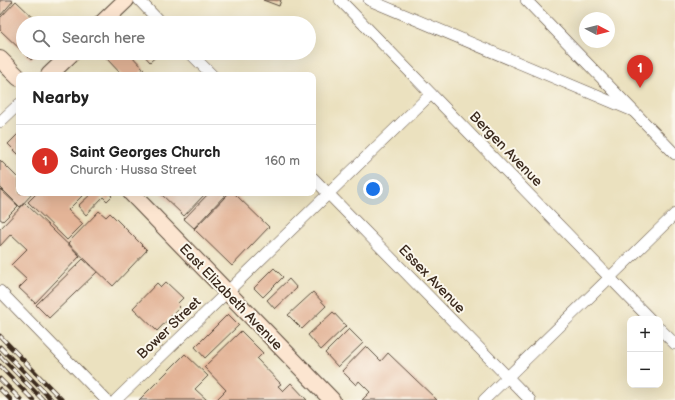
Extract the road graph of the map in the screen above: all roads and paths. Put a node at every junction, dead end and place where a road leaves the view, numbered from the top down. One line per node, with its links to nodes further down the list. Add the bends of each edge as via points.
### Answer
1 (126, 0): 6 (street)
2 (139, 0): 7 (street)
3 (340, 0): 14 (street, Bergen Avenue)
4 (369, 0): 16 (street)
5 (526, 0): 16 (street)
6 (109, 16)
7 (154, 16)
8 (0, 59): 13 (street)
9 (65, 60): 11 (street)
10 (197, 60): 12 (street)
11 (52, 72)
12 (209, 72)
13 (16, 75)
14 (431, 94): 20 (street, Bower Street); 23 (street, Bergen Avenue)
15 (16, 107): 17 (street)
16 (633, 111): 18 (street)
17 (0, 122)
18 (675, 154)
19 (316, 181): 20 (street, Essex Avenue)
20 (328, 194): 25 (street, Bower Street); 29 (street, Essex Avenue)
21 (134, 196): 25 (street, East Elizabeth Avenue)
22 (675, 214): 23 (street)
23 (610, 277): 26 (street, Bergen Avenue); 29 (street)
24 (0, 291): 30 (street)
25 (227, 292): 31 (street, Bower Street); 32 (street, East Elizabeth Avenue)
26 (647, 316)
27 (663, 332): 28 (street)
28 (675, 344)
29 (507, 377): 33 (street); 34 (street, Essex Avenue)
30 (106, 400)
31 (116, 400)
32 (332, 400)
33 (484, 400)
34 (530, 400)

